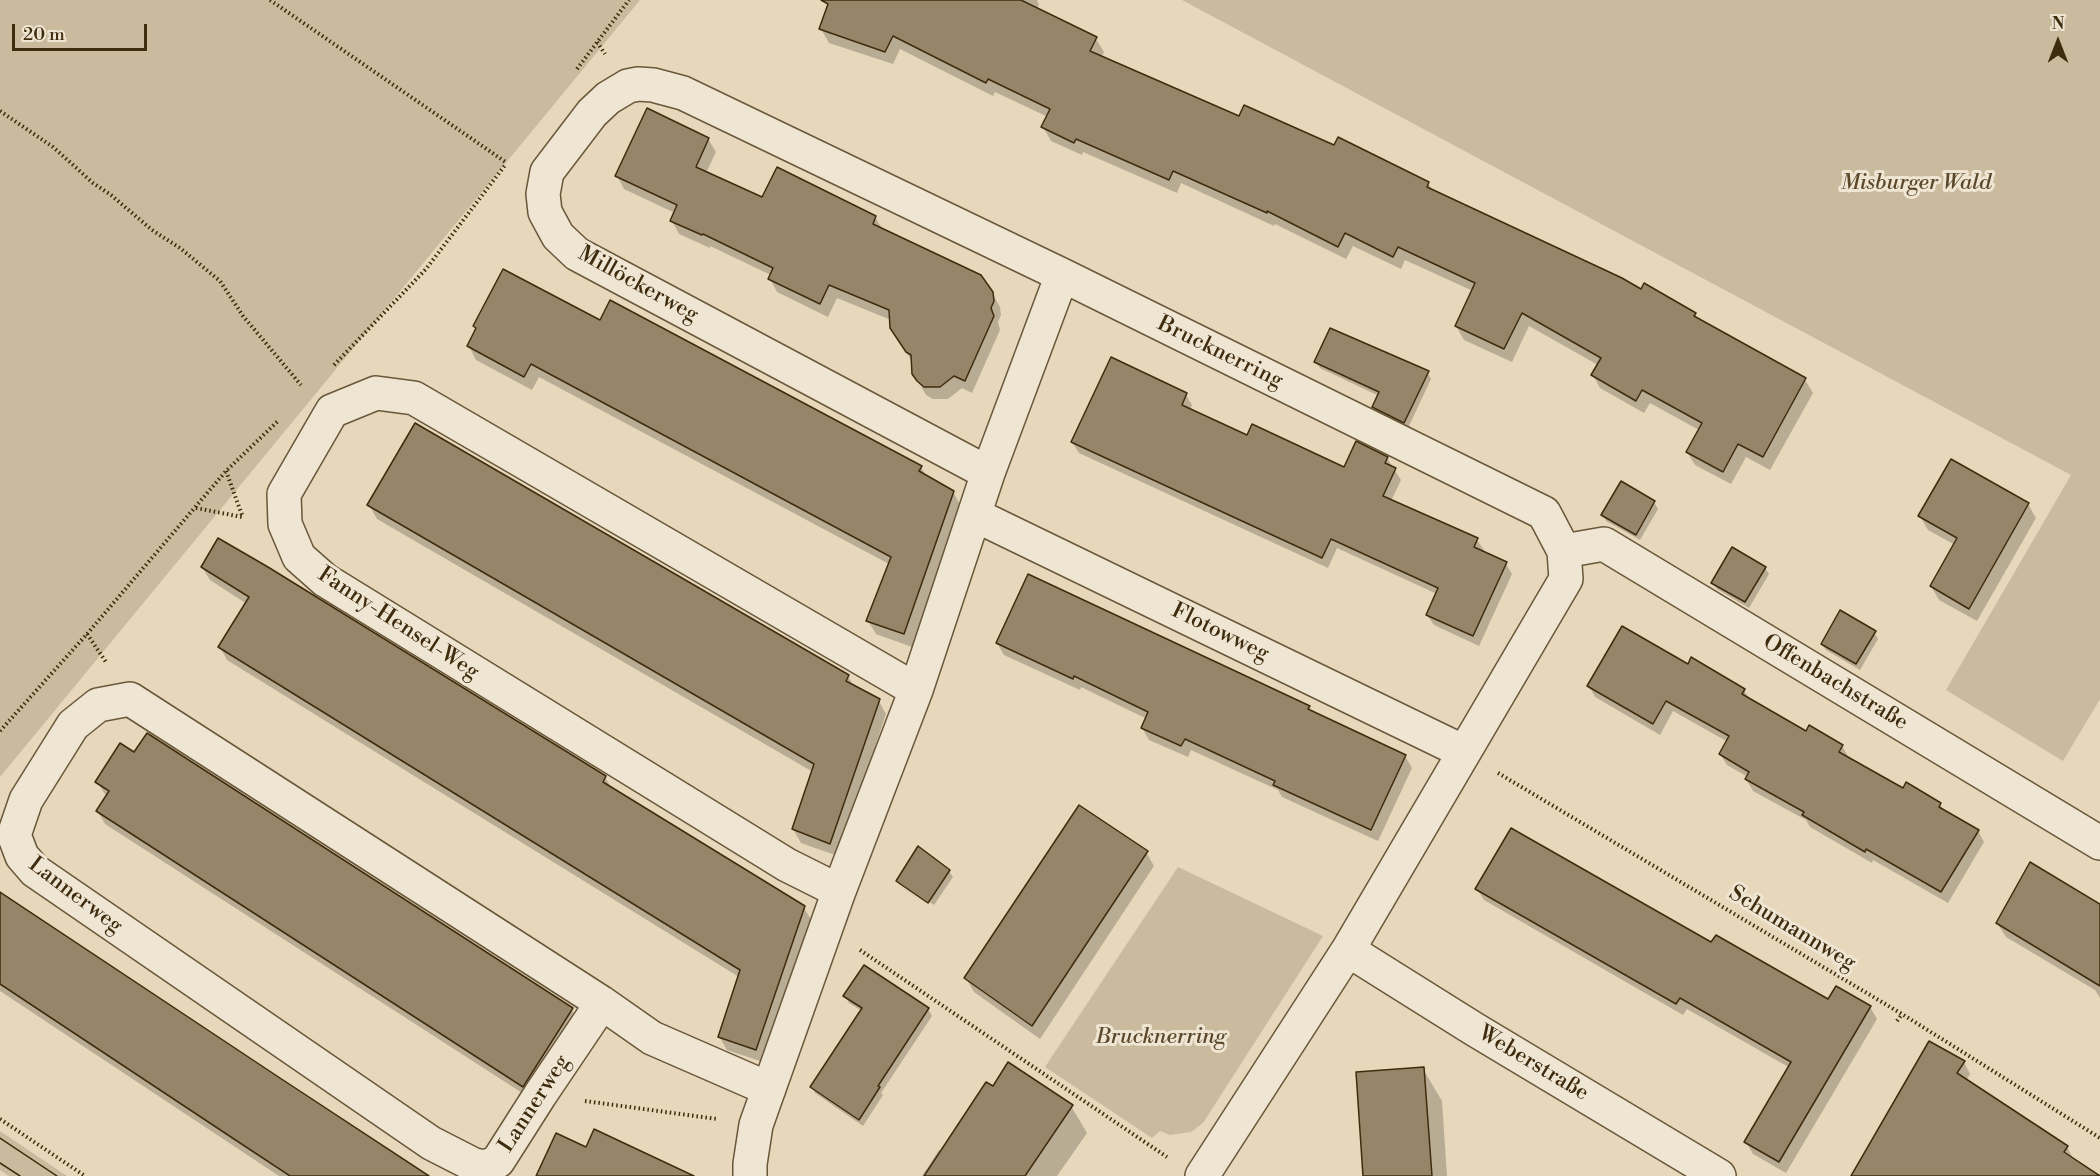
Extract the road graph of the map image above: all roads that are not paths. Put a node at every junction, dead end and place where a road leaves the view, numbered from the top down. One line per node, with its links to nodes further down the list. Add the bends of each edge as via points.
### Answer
1 (1062, 275): 2 (street); 2 (street, Millöckerweg, via 683,93 654,85 628,86 608,98 547,172 545,212 558,236 577,254); 4 (street, Brucknerring, via 1544,513)
2 (988, 473): 3 (street)
3 (975, 514): 5 (street); 6 (street, Flotowweg)
4 (1564, 551): 6 (street, Brucknerring, via 1566,579); 7 (street, Offenbachstraße, via 1604,544)
5 (916, 690): 8 (street); 8 (street, Fanny-Hensel-Weg, via 414,398 376,393 332,411 284,494 285,524 299,557 325,580 787,865)
6 (1464, 752): 9 (street, Brucknerring)
7 (2100, 843)
8 (839, 891): 11 (street)
9 (1348, 950): 12 (street, Brucknerring); 14 (street, Weberstraße)
10 (602, 1003): 10 (street, Lannerweg, via 498,1161 487,1167 474,1165 431,1143 35,871 22,856 14,835 26,800 73,725 98,705 130,699); 11 (street, Lannerweg, via 652,1038)
11 (769, 1089): 13 (street, via 756,1125)
12 (1188, 1169)
13 (750, 1176)
14 (1719, 1176)

